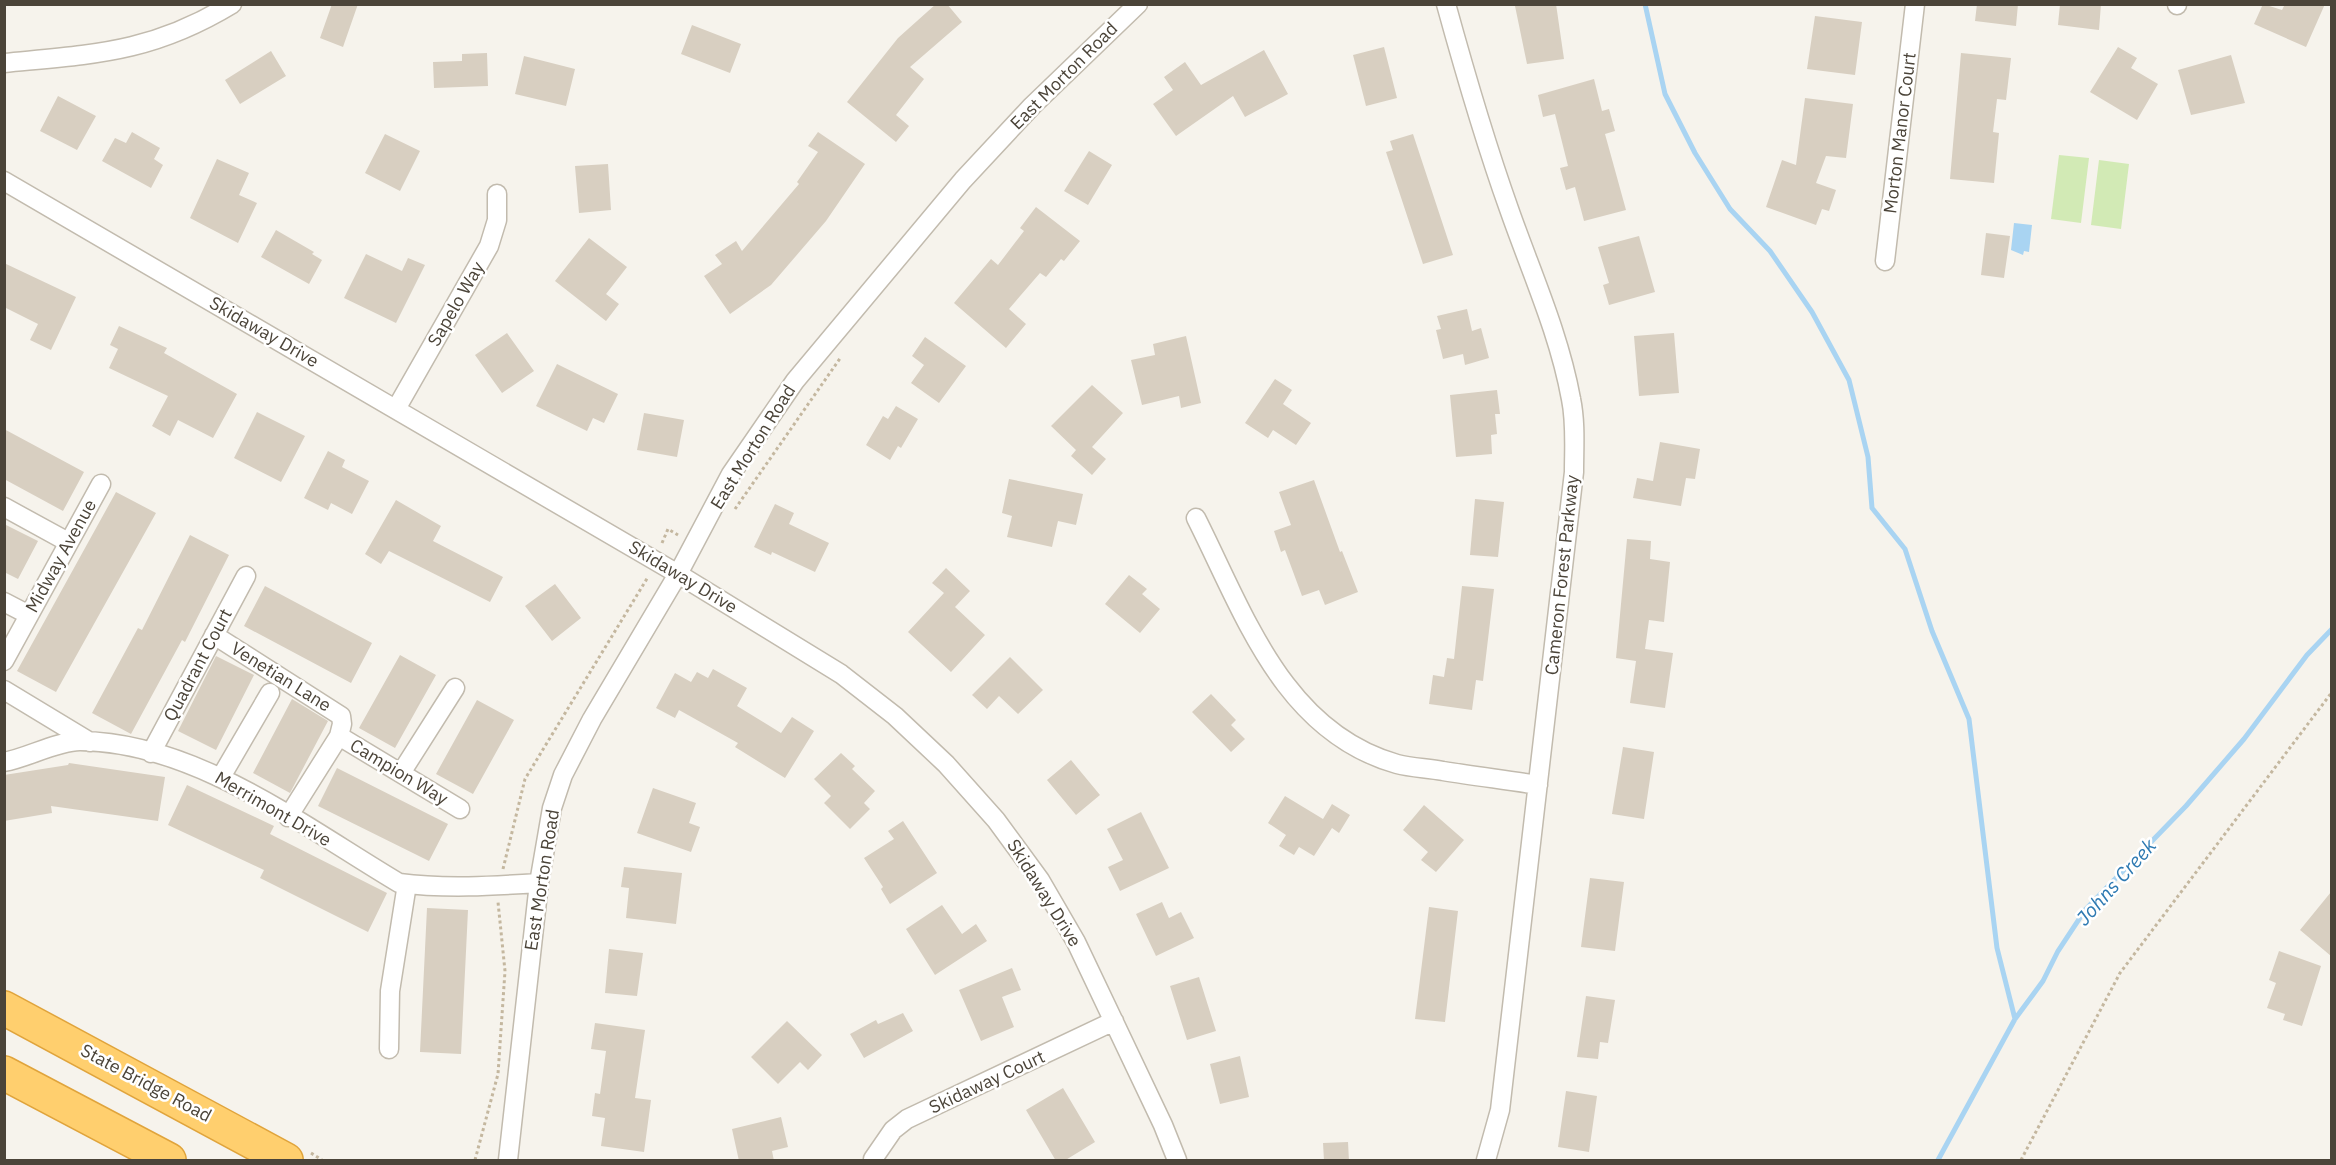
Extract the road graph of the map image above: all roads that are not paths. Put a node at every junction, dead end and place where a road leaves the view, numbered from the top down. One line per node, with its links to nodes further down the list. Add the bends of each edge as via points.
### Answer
1 (232, 4): 5 (street, via 195,26 155,42 114,52)
2 (1138, 4): 14 (street, East Morton Road, via 1032,106 963,180 795,381 731,474)
3 (1446, 4): 29 (street, Cameron Forest Parkway, via 1472,98 1559,345 1572,401 1574,472)
4 (1915, 4): 8 (street, Morton Manor Court)
5 (4, 63)
6 (4, 181): 9 (street, Skidaway Drive)
7 (496, 194): 9 (street, Sapelo Way, via 497,220 489,246)
8 (1885, 261)
9 (396, 409): 14 (street, Skidaway Drive)
10 (101, 484): 13 (street, Midway Avenue)
11 (4, 507): 13 (street)
12 (1196, 518): 29 (street, via 1272,668 1296,700 1323,726 1356,747 1397,764)
13 (68, 542): 17 (street, Midway Avenue)
14 (678, 574): 32 (street, East Morton Road, via 563,775 552,808); 35 (street, Skidaway Drive, via 841,674 895,716 946,765 996,820 1040,880 1076,942)
15 (246, 576): 18 (street, Quadrant Court)
16 (4, 602): 17 (street)
17 (29, 615): 19 (street, Midway Avenue)
18 (214, 635): 23 (street, Venetian Lane, via 332,708 340,716); 25 (street, Quadrant Court)
19 (4, 661)
20 (455, 688): 27 (street)
21 (4, 690): 24 (street)
22 (270, 693): 28 (street)
23 (339, 736): 27 (street, Campion Way); 31 (street, Venetian Lane)
24 (92, 743): 25 (street, Merrimont Drive); 26 (street, Merrimont Drive, via 77,741)
25 (151, 753): 28 (street, Merrimont Drive)
26 (4, 762)
27 (401, 773): 30 (street, Campion Way)
28 (220, 777): 31 (street, Merrimont Drive)
29 (1538, 785): 43 (street, Cameron Forest Parkway, via 1500,1110)
30 (460, 809)
31 (288, 817): 33 (street, Merrimont Drive, via 399,883)
32 (539, 883): 33 (street, Merrimont Drive); 41 (street, East Morton Road)
33 (407, 884): 36 (street, via 390,991)
34 (4, 1008): 40 (highway, State Bridge Road)
35 (1114, 1021): 38 (street, Skidaway Court, via 907,1119 893,1130); 42 (street, Skidaway Drive)
36 (389, 1049)
37 (4, 1073): 39 (highway)
38 (873, 1159)
39 (169, 1161)
40 (286, 1161)
41 (508, 1161)
42 (1177, 1161)
43 (1486, 1161)

